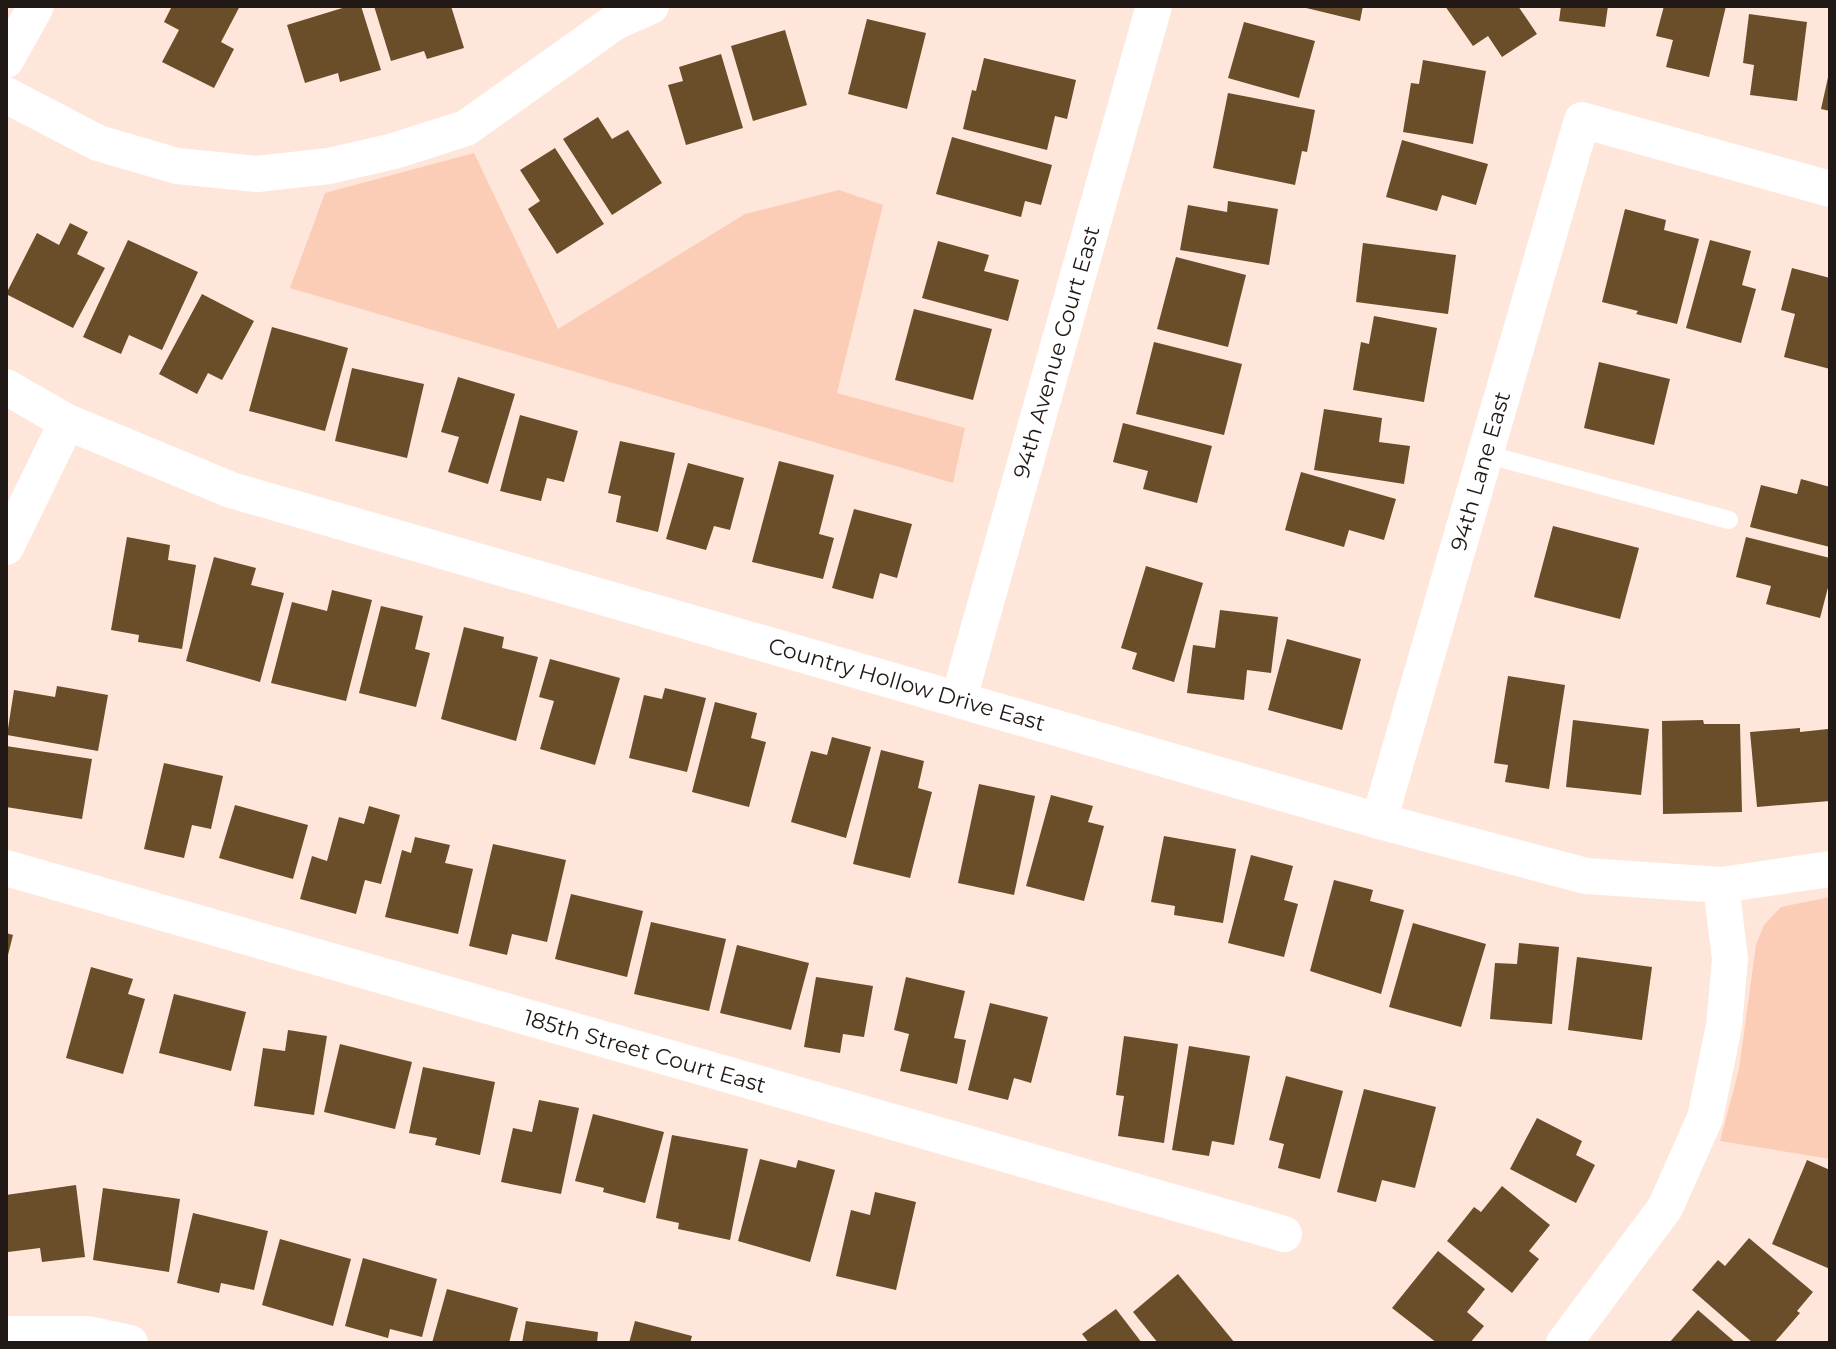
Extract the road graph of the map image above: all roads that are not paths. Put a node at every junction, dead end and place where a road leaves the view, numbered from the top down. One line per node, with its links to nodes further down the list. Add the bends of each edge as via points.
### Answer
1 (36, 6): 4 (street)
2 (651, 6): 5 (street, via 615,22 466,128 329,166 257,174 177,166 98,143)
3 (1146, 8): 12 (street, 94th Avenue Court East)
4 (6, 60)
5 (6, 95)
6 (1830, 189): 9 (street, 94th Lane East, via 1582,120)
7 (6, 387): 8 (street, Country Hollow Drive East)
8 (67, 422): 11 (street); 12 (street, Country Hollow Drive East, via 231,490)
9 (1485, 454): 10 (lane); 13 (street, 94th Lane East)
10 (1729, 520)
11 (6, 547)
12 (959, 698): 13 (street, Country Hollow Drive East)
13 (1379, 821): 16 (street, Country Hollow Drive East, via 1586,876)
14 (6, 868): 17 (street, 185th Street Court East)
15 (1830, 869): 16 (street, Country Hollow Drive East)
16 (1721, 885): 20 (street, via 1730,959 1724,1026 1705,1118 1665,1208)
17 (1284, 1234)
18 (6, 1334): 19 (street, via 88,1334)
19 (130, 1343)
20 (1564, 1343)

